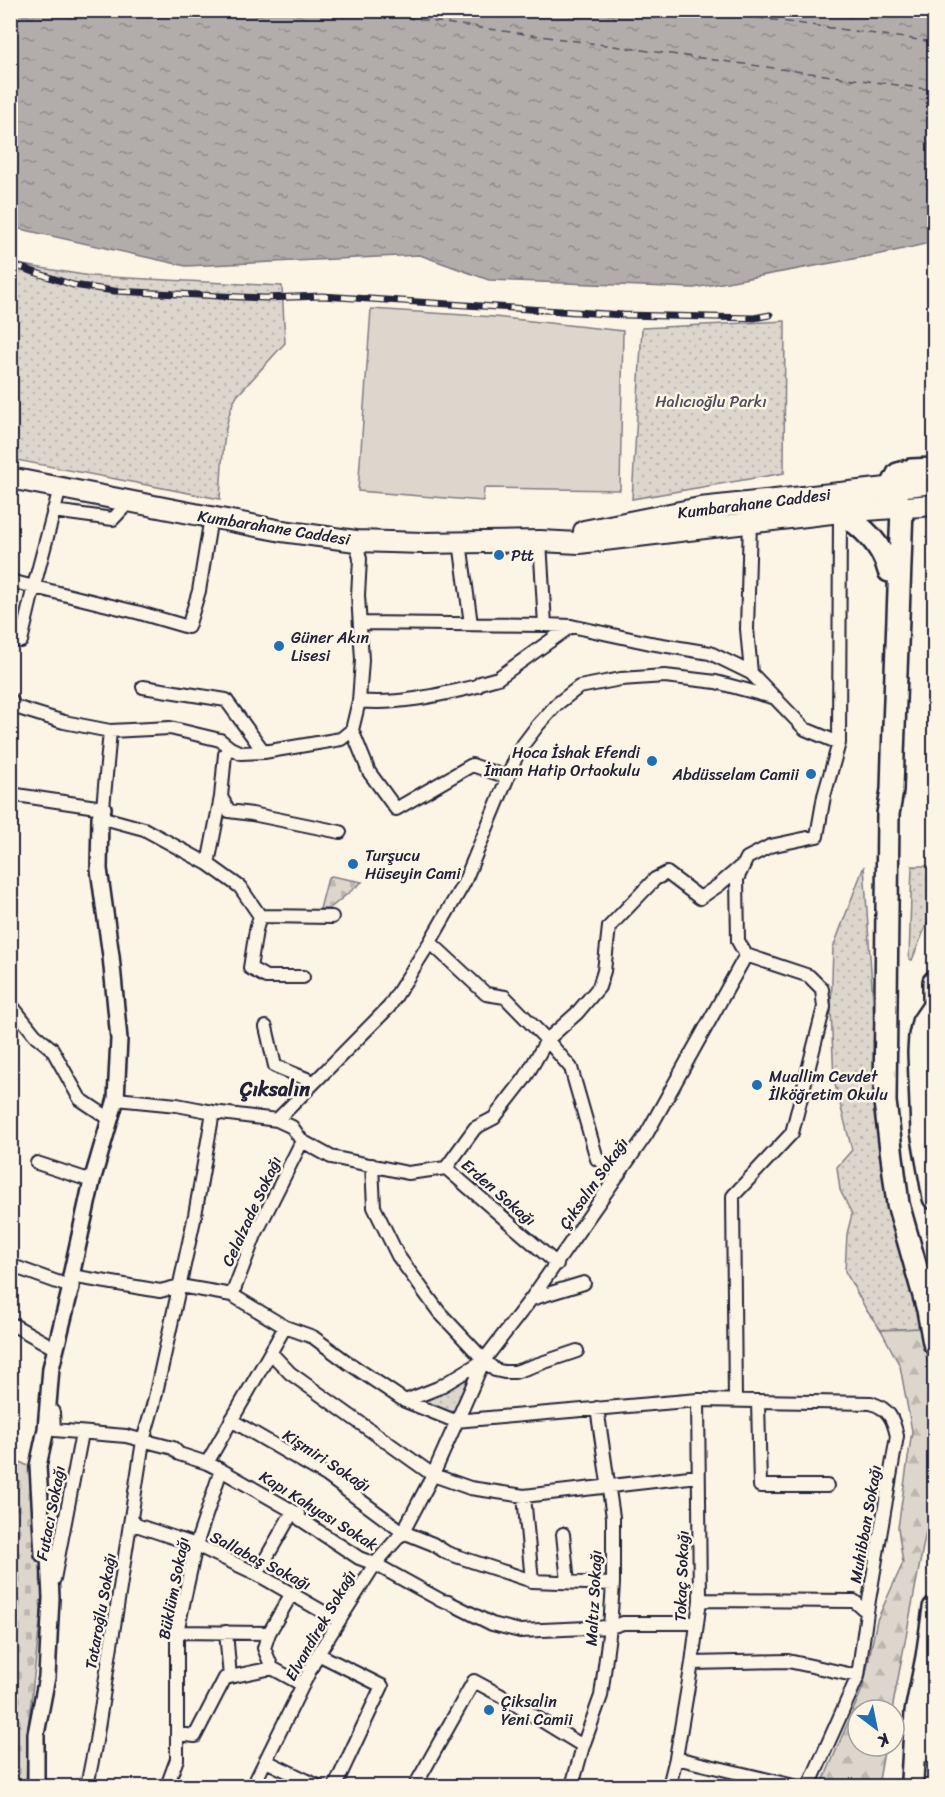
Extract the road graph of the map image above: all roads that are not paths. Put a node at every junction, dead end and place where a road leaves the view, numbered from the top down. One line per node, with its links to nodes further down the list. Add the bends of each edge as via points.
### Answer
1 (934, 469): 5 (highway, via 898,474)
2 (10, 478): 4 (main road, Kumbarahane Caddesi)
3 (934, 483): 5 (main road, Kumbarahane Caddesi)
4 (60, 488): 6 (main road, Kumbarahane Caddesi); 8 (street)
5 (894, 501): 7 (main road, Kumbarahane Caddesi); 9 (main road, Kumbarahane Caddesi); 13 (main road, Kumbarahane Caddesi, via 758,501 700,508); 15 (highway); 37 (highway, via 893,766)
6 (129, 502): 8 (street, via 113,519); 10 (main road, Kumbarahane Caddesi)
7 (934, 505)
8 (53, 511): 17 (street)
9 (840, 512): 11 (main road, Kumbarahane Caddesi); 15 (highway, via 867,531); 30 (street)
10 (211, 517): 12 (main road, Kumbarahane Caddesi); 17 (street, via 199,591 188,627)
11 (750, 522): 13 (main road, Kumbarahane Caddesi, via 579,543); 23 (street, via 747,629)
12 (356, 541): 14 (main road, Kumbarahane Caddesi); 18 (street, via 360,559)
13 (540, 541): 14 (main road, Kumbarahane Caddesi); 20 (street)
14 (460, 542): 19 (street)
15 (889, 571): 37 (highway, via 883,792)
16 (10, 581): 17 (street)
17 (34, 586): 22 (street)
18 (360, 623): 19 (street); 27 (street)
19 (471, 624): 20 (street)
20 (545, 625): 21 (street)
21 (571, 626): 23 (street, via 710,653); 27 (street, via 498,678 478,686 382,703)
22 (21, 641)
23 (751, 673): 26 (street)
24 (143, 687): 32 (street, via 226,700)
25 (10, 699): 29 (street, via 15,707)
26 (777, 699): 30 (street, via 805,729); 33 (street, via 716,682 665,676 579,687 538,725 519,750)
27 (358, 701): 28 (street)
28 (352, 730): 32 (street, via 341,739); 33 (street, via 369,772 396,809 472,765)
29 (110, 731): 31 (street, via 170,728 220,740); 36 (street)
30 (839, 744): 39 (street, via 817,836 770,846)
31 (230, 748): 32 (street, via 241,753); 35 (street, via 225,754)
32 (264, 752)
33 (507, 777): 43 (street, via 464,883)
34 (10, 794): 36 (street)
35 (221, 797): 38 (street, via 229,811); 40 (street)
36 (102, 813): 40 (street, via 144,829); 54 (street, via 99,869 119,1039)
37 (888, 814): 74 (highway, via 885,1102 898,1203)
38 (340, 832)
39 (744, 863): 44 (street, via 737,879 738,941); 52 (street, via 700,898 667,873 655,879 609,927 599,987)
40 (208, 864): 41 (street, via 240,887)
41 (260, 916): 42 (street); 45 (street, via 250,968 266,977)
42 (333, 918)
43 (430, 942): 52 (street, via 486,994 505,997); 53 (street, via 389,1007)
44 (746, 955): 62 (street, Çıksalın Sokağı, via 646,1135); 82 (street, via 809,976 822,989 824,1007 792,1132 733,1197)
45 (303, 977)
46 (934, 982): 48 (highway)
47 (10, 993): 49 (street)
48 (934, 1006): 51 (highway); 64 (highway, via 923,1022 920,1036 922,1132)
49 (11, 1008): 56 (street, via 52,1049 80,1099)
50 (266, 1027): 53 (street, via 275,1066)
51 (934, 1033)
52 (547, 1040): 61 (street, via 525,1078 494,1118 475,1128); 62 (street, via 571,1068 597,1159)
53 (314, 1082): 57 (street)
54 (116, 1099): 55 (street); 56 (street)
55 (213, 1112): 57 (street); 69 (street, Tataroğlu Sokağı)
56 (110, 1119): 63 (street)
57 (277, 1120): 58 (street, via 292,1127)
58 (302, 1141): 60 (street, via 331,1157); 70 (street, Celalzade Sokağı, via 255,1235)
59 (37, 1163): 63 (street)
60 (372, 1165): 61 (street, via 408,1173); 78 (street, via 374,1207 398,1256 439,1312)
61 (446, 1168): 65 (street, Erden Sokağı)
62 (620, 1171): 65 (street, Çıksalın Sokağı)
63 (92, 1181): 67 (street)
64 (934, 1198)
65 (557, 1264): 71 (street, Çıksalın Sokağı)
66 (18, 1268): 67 (street)
67 (71, 1281): 69 (street, via 160,1291); 75 (street)
68 (584, 1283): 71 (street)
69 (180, 1286): 70 (street); 88 (street, Tataroğlu Sokağı)
70 (232, 1295): 73 (street)
71 (531, 1299): 78 (street, Çıksalın Sokağı)
72 (10, 1323): 75 (street)
73 (285, 1328): 77 (street); 81 (street, via 313,1336)
74 (934, 1344)
75 (56, 1348): 79 (street)
76 (577, 1351): 78 (street, via 515,1372 495,1370)
77 (271, 1353): 85 (street); 91 (street, via 290,1373)
78 (484, 1360): 81 (street, via 438,1388); 86 (street, Çıksalın Sokağı)
79 (51, 1368): 87 (street, Kapı Kahyası Sokak, via 54,1430); 107 (street, via 46,1430 38,1466 43,1554 49,1557)
80 (699, 1400): 82 (street, Muhibban Sokağı); 84 (street, Muhibban Sokağı); 92 (street, Tokaç Sokağı)
81 (405, 1401): 86 (street)
82 (735, 1401): 83 (street, Muhibban Sokağı)
83 (758, 1401): 94 (street, via 760,1486); 110 (street, Muhibban Sokağı, via 871,1403 880,1406 894,1422 897,1436)
84 (597, 1408): 86 (street, Muhibban Sokağı); 93 (street, Maltız Sokağı)
85 (231, 1420): 89 (street); 98 (street, Kişmiri Sokağı, via 326,1475)
86 (455, 1421): 91 (street, Elvandirek Sokağı)
87 (82, 1433): 88 (street, Kapı Kahyası Sokak); 107 (street, Futacı Sokağı)
88 (143, 1441): 89 (street, Kapı Kahyası Sokak, via 173,1448 179,1454); 97 (street, Tataroğlu Sokağı)
89 (207, 1463): 90 (street, Kapı Kahyası Sokak)
90 (221, 1470): 96 (street, Kapı Kahyası Sokak); 100 (street, Büklüm Sokağı)
91 (433, 1475): 95 (street, via 470,1488); 98 (street, Elvandirek Sokağı)
92 (698, 1476): 93 (street); 108 (street, Tokaç Sokağı)
93 (607, 1486): 95 (street); 105 (street, Maltız Sokağı, via 613,1517)
94 (827, 1486)
95 (524, 1496): 103 (street)
96 (293, 1511): 101 (street, Kapı Kahyası Sokak, via 359,1558); 102 (street)
97 (132, 1520): 100 (street, Sallabaş Sokağı, via 136,1525); 130 (street, Tataroğlu Sokağı)
98 (403, 1532): 101 (street, Elvandirek Sokağı); 103 (street, Kişmiri Sokağı, via 447,1553)
99 (563, 1534): 104 (street)
100 (196, 1545): 102 (street, Sallabaş Sokağı); 114 (street, Büklüm Sokağı)
101 (375, 1564): 111 (street, Elvandirek Sokağı); 113 (street, Kapı Kahyası Sokak, via 492,1624 520,1631)
102 (256, 1574): 106 (street, Sallabaş Sokağı)
103 (532, 1581): 104 (street, Kişmiri Sokağı)
104 (568, 1582): 105 (street, Kişmiri Sokağı)
105 (613, 1584): 113 (street, Maltız Sokağı)
106 (291, 1593): 111 (street, Sallabaş Sokağı); 116 (street)
107 (51, 1598): 129 (street, via 47,1677 36,1734)
108 (700, 1600): 110 (street, via 854,1601); 112 (street, Tokaç Sokağı)
109 (934, 1608): 128 (highway, via 916,1712)
110 (867, 1612): 120 (street, Muhibban Sokağı)
111 (339, 1621): 117 (street, Elvandirek Sokağı)
112 (697, 1623): 113 (street, Kapı Kahyası Sokak, via 623,1623); 118 (street, Tokaç Sokağı)
113 (610, 1627): 125 (street, Maltız Sokağı, via 601,1696)
114 (177, 1632): 115 (street); 124 (street, Büklüm Sokağı)
115 (226, 1632): 116 (street); 121 (street)
116 (268, 1633): 119 (street, via 264,1648)
117 (318, 1654): 122 (street, Elvandirek Sokağı); 134 (street, via 382,1686)
118 (692, 1663): 120 (street, via 788,1661); 126 (street, Tokaç Sokağı)
119 (272, 1668): 121 (street); 122 (street)
120 (858, 1676): 139 (street, Muhibban Sokağı)
121 (230, 1677): 124 (street, via 225,1678 195,1736)
122 (303, 1685): 127 (street, Elvandirek Sokağı)
123 (934, 1700): 128 (highway)
124 (178, 1734): 131 (street, Büklüm Sokağı, via 177,1759)
125 (583, 1746): 135 (street, via 474,1681); 136 (street, Maltız Sokağı)
126 (676, 1758): 137 (street, Tokaç Sokağı); 138 (street)
127 (266, 1761): 132 (street, Elvandirek Sokağı); 133 (street)
128 (911, 1783)
129 (36, 1786)
130 (87, 1786)
131 (168, 1786)
132 (253, 1786)
133 (318, 1786)
134 (335, 1786)
135 (415, 1786)
136 (572, 1786)
137 (669, 1786)
138 (794, 1786)
139 (809, 1786)

